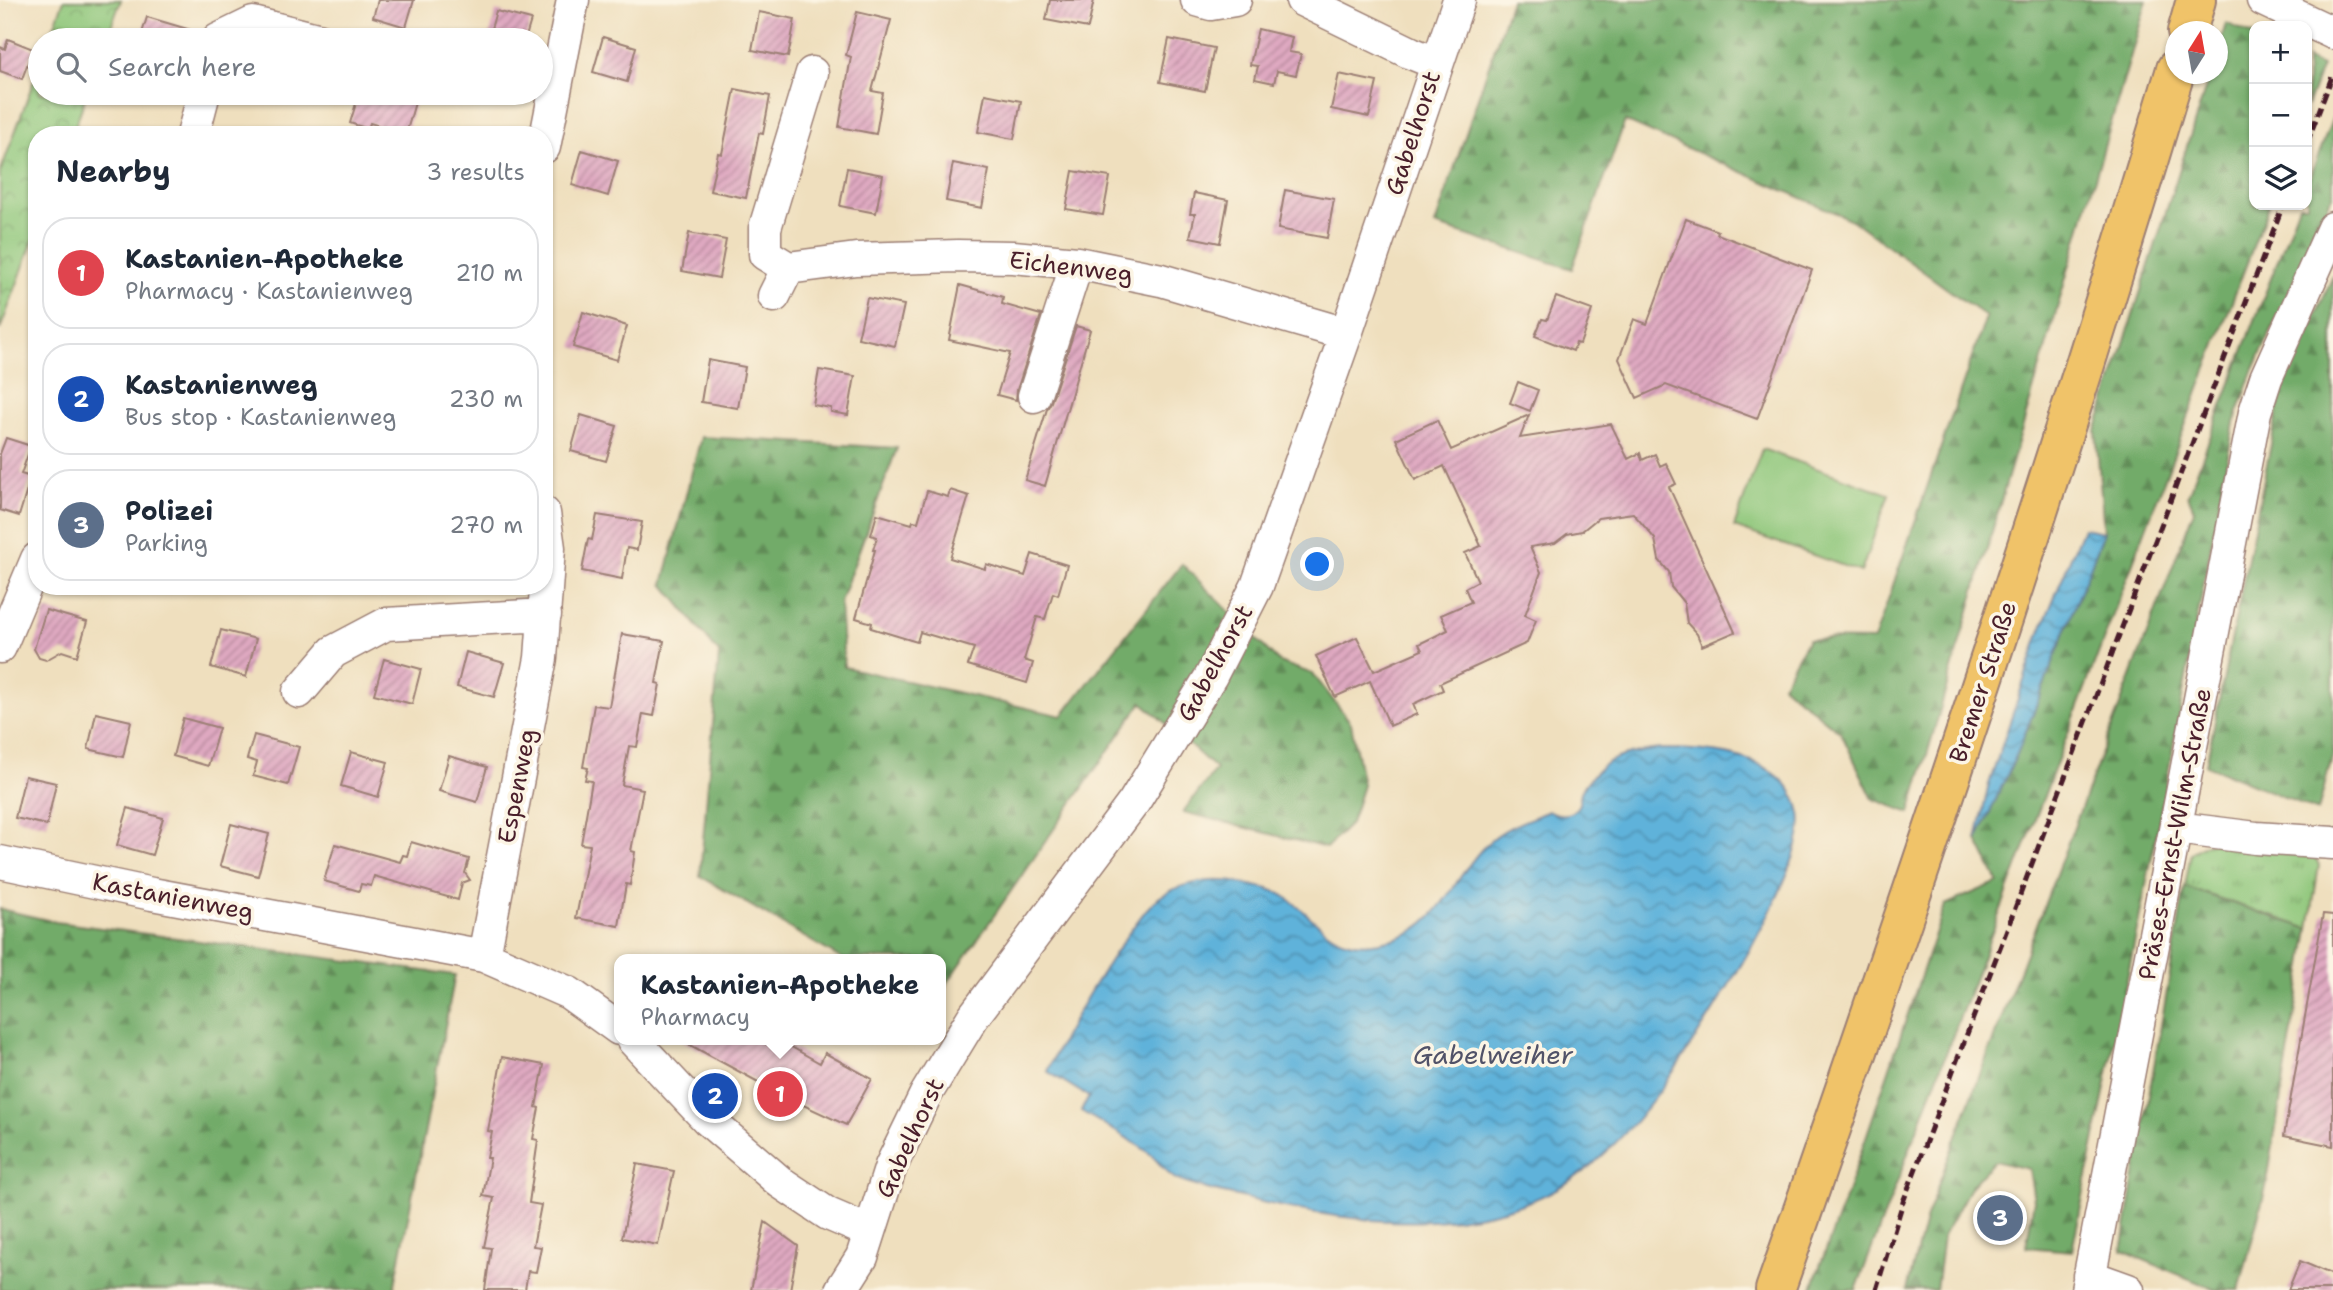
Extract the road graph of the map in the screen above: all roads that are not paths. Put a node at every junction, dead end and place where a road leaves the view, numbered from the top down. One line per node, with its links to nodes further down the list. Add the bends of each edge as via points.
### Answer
1 (573, 0): 12 (street)
2 (1197, 0): 3 (street, via 1211,4)
3 (1235, 0)
4 (1302, 0): 13 (street)
5 (2196, 0): 8 (main road)
6 (2263, 0): 11 (street)
7 (1448, 4): 13 (street, Gabelhorst)
8 (2190, 21)
9 (243, 28): 10 (street, via 253,23)
10 (273, 28)
11 (2333, 33)
12 (553, 58)
13 (1436, 63): 24 (street, Gabelhorst)
14 (812, 73): 22 (street, via 765,228 765,254)
15 (2170, 84): 40 (main road, Bremer Straße, via 2043,500 1908,910)
16 (201, 105): 18 (street)
17 (541, 105): 19 (street)
18 (195, 126)
19 (542, 126)
20 (2333, 229): 31 (street, Präses-Ernst-Wilm-Straße, via 2255,412)
21 (1077, 263): 22 (street, Eichenweg, via 945,257 856,259); 24 (street, Eichenweg, via 1161,279); 25 (street)
22 (788, 268): 23 (street)
23 (774, 296)
24 (1346, 334): 37 (street, Gabelhorst, via 1257,586 1211,676 1134,802 973,1017 926,1094 891,1166)
25 (1034, 396)
26 (28, 580): 29 (street)
27 (546, 595): 28 (street, Espenweg)
28 (545, 615): 30 (street, via 386,624 333,652); 34 (street, Espenweg, via 541,658)
29 (0, 647)
30 (299, 692)
31 (2176, 828): 32 (street); 39 (street, Präses-Ernst-Wilm-Straße)
32 (2333, 843)
33 (0, 862): 34 (street, Kastanienweg)
34 (484, 956): 35 (street, Kastanienweg, via 569,993)
35 (614, 1025)
36 (637, 1045): 37 (street, via 708,1120 780,1182 828,1214)
37 (870, 1231): 38 (street, Gabelhorst)
38 (852, 1283)
39 (2088, 1283): 41 (street)
40 (1775, 1290)
41 (2128, 1290)

